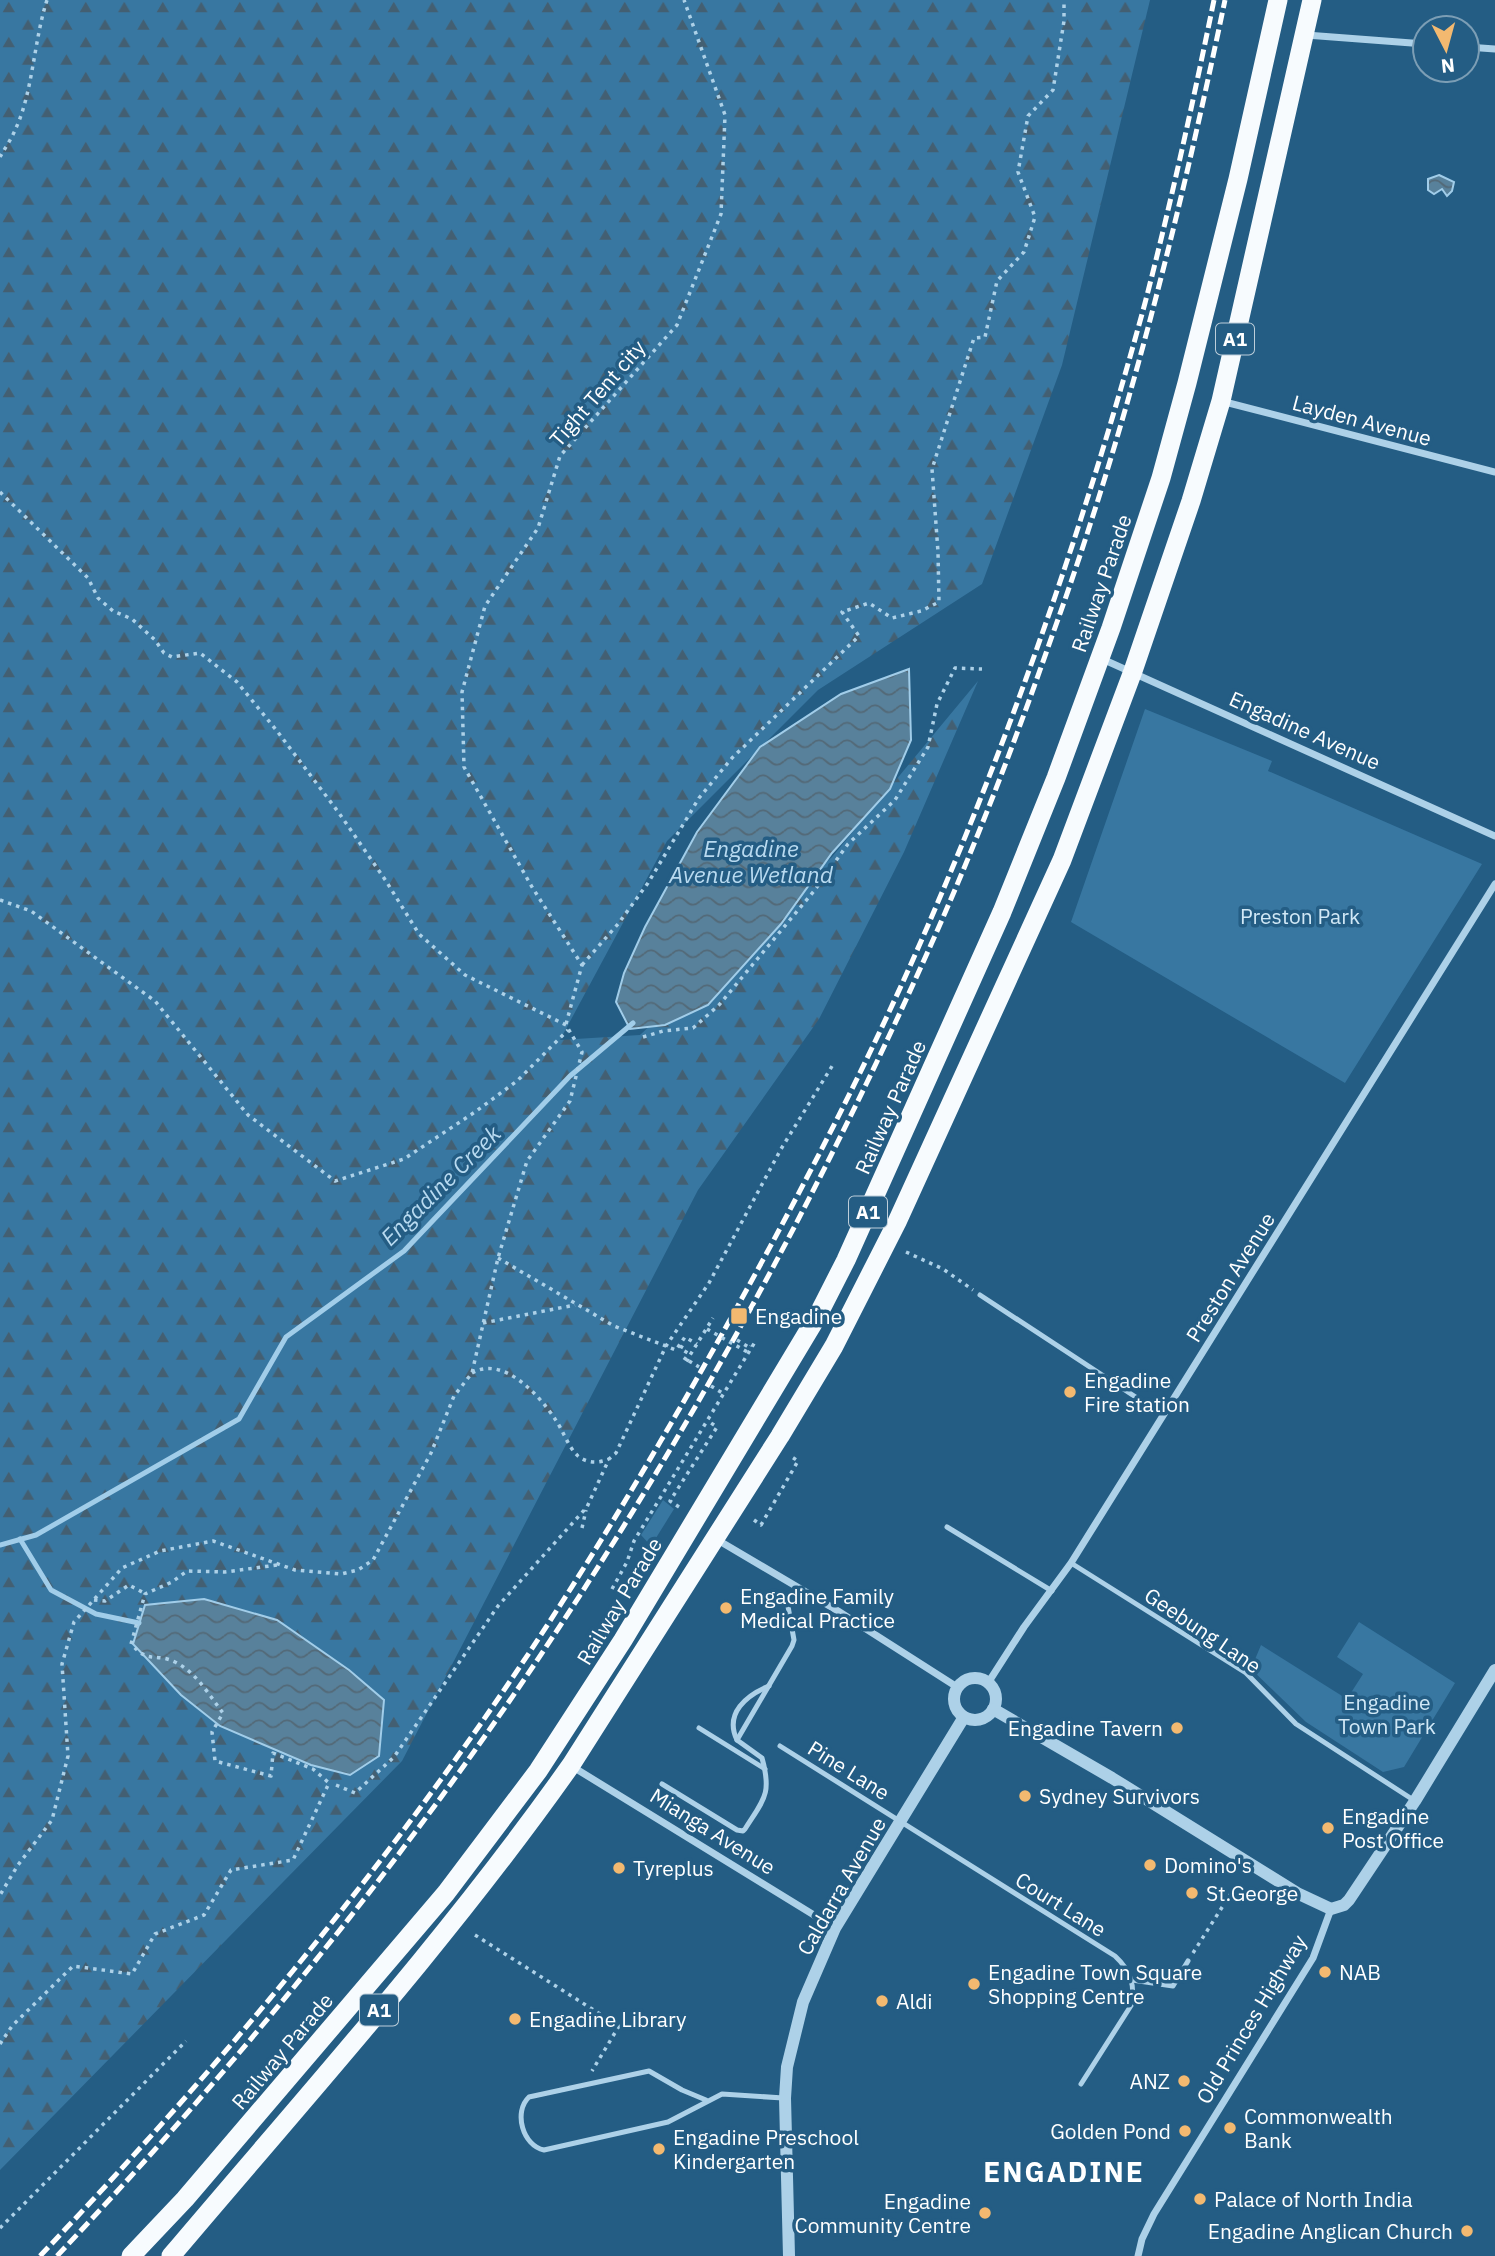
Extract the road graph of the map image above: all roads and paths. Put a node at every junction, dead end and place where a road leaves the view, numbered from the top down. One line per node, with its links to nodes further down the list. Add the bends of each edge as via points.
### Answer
1 (47, 0): 8 (path, via 17,126)
2 (684, 0): 18 (path, Tight Tent city, via 725,115 721,214 677,325 560,456 538,528 485,606 462,692 464,767)
3 (1064, 0): 18 (path, via 1053,90 1028,116 1018,172 1035,217 1024,252 997,281 985,337 974,338 932,469 939,603 892,618 869,603 842,612 859,636 732,758 699,798 648,883)
4 (1278, 0): 12 (highway, Railway Parade / A1, via 1187,383 1161,478)
5 (1312, 0): 6 (highway, A1)
6 (1305, 35): 7 (street); 9 (highway, A1)
7 (1411, 43)
8 (0, 157)
9 (1221, 401): 10 (street, Layden Avenue); 14 (highway, A1)
10 (1495, 472)
11 (0, 492): 19 (path, via 88,578 98,598 132,619 164,653 173,657 200,653 237,682 339,813 419,934 465,975)
12 (1100, 657): 14 (street, Engadine Avenue); 86 (highway, Railway Parade / A1, via 1002,912 846,1260 818,1315 623,1640 538,1771 446,1893)
13 (982, 669): 21 (path, via 956,668 937,704 928,747 895,800 848,844 719,1005 694,1028)
14 (1133, 671): 15 (street, Engadine Avenue); 48 (highway, A1, via 1062,860 897,1223 834,1346)
15 (1495, 836)
16 (1495, 884): 39 (street, Preston Avenue)
17 (0, 900): 20 (path, via 32,911 155,1001 248,1115 335,1181 404,1159 517,1081)
18 (582, 965): 19 (path)
19 (566, 1025): 20 (path)
20 (568, 1030): 24 (path, via 582,1052 570,1101 527,1161)
21 (643, 1037)
22 (834, 1063): 31 (path, via 781,1149 709,1283)
23 (906, 1251): 25 (path)
24 (498, 1258): 26 (path); 27 (path)
25 (980, 1295): 39 (lane)
26 (577, 1304): 27 (path); 31 (path, via 629,1334)
27 (483, 1323): 36 (path)
28 (707, 1329): 30 (path, via 713,1318); 33 (path, bridge); 34 (path)
29 (737, 1340): 33 (path, via 750,1348 755,1342)
30 (697, 1344): 32 (path, via 685,1337); 34 (path)
31 (666, 1346): 32 (path, via 676,1350); 42 (path)
32 (680, 1346): 34 (path, via 687,1350 683,1357)
33 (749, 1353): 38 (path)
34 (688, 1360): 35 (path)
35 (699, 1367)
36 (472, 1373): 42 (path, via 490,1367 509,1374 538,1396 579,1457 589,1462); 50 (path, via 454,1396 431,1453 373,1560 341,1574)
37 (711, 1386): 38 (path)
38 (724, 1394): 40 (path)
39 (1163, 1415): 49 (street, Preston Avenue)
40 (708, 1421): 44 (path, via 717,1426 670,1501); 51 (path, via 634,1541)
41 (792, 1457): 45 (path, via 798,1461 761,1525)
42 (610, 1459): 43 (path)
43 (587, 1507): 47 (path); 68 (path, via 498,1606 394,1757 355,1793)
44 (679, 1507)
45 (754, 1520)
46 (947, 1527): 52 (lane)
47 (582, 1528)
48 (715, 1538): 59 (street); 65 (highway, A1)
49 (1071, 1563): 52 (street, Preston Avenue); 69 (lane, Geebung Lane, via 1246,1673 1296,1724)
50 (281, 1565): 53 (path, via 187,1571); 55 (path, via 213,1541 160,1551 122,1569)
51 (612, 1589)
52 (1052, 1591): 57 (street, Preston Avenue)
53 (146, 1594): 55 (path, via 129,1585 104,1601); 80 (path, via 131,1644 141,1656 174,1661 195,1676 223,1713 212,1732 215,1761 271,1776 273,1753 313,1769 330,1783 293,1860 231,1870 204,1915 155,1934 132,1974 73,1966 12,2026)
54 (786, 1595): 58 (lane, via 794,1640)
55 (94, 1600): 72 (path, via 74,1622 62,1664 68,1756 51,1820)
56 (1495, 1670): 69 (street)
57 (988, 1683): 59 (street, via 975,1678); 60 (street, via 995,1695)
58 (769, 1686): 63 (lane); 63 (lane, via 753,1692 735,1715)
59 (957, 1687): 61 (street, via 955,1707)
60 (993, 1709): 61 (street, via 977,1720); 73 (street)
61 (964, 1717): 70 (street, Caldarra Avenue)
62 (699, 1728): 66 (lane)
63 (737, 1740): 66 (lane, via 760,1755)
64 (780, 1746): 70 (lane, Pine Lane)
65 (571, 1765): 74 (street, Mianga Avenue); 78 (highway, A1, via 453,1921)
66 (765, 1769): 67 (lane, via 766,1796 743,1831)
67 (662, 1784)
68 (336, 1785)
69 (1415, 1801): 73 (street, via 1349,1900)
70 (901, 1821): 74 (street, Caldarra Avenue); 77 (lane, Court Lane, via 1115,1956)
71 (1233, 1890): 76 (path)
72 (0, 1895)
73 (1331, 1909): 90 (street, Old Princes Highway, via 1313,1958 1154,2214)
74 (835, 1928): 83 (street, Caldarra Avenue, via 803,2002 787,2067)
75 (475, 1935): 82 (path, via 619,2026)
76 (1188, 1962): 77 (lane, via 1173,1986)
77 (1132, 1980): 81 (lane, via 1132,2004)
78 (361, 2030): 87 (highway, A1); 88 (highway, via 324,2092)
79 (187, 2041): 85 (path)
80 (0, 2044)
81 (1082, 2084)
82 (583, 2085): 84 (lane, via 649,2071); 84 (lane, via 524,2102 523,2130 529,2143 544,2150 668,2122)
83 (785, 2098): 84 (lane, via 728,2093); 89 (street, Caldarra Avenue)
84 (706, 2100)
85 (0, 2228)
86 (131, 2256)
87 (171, 2256)
88 (187, 2256)
89 (789, 2256)
90 (1138, 2256)

